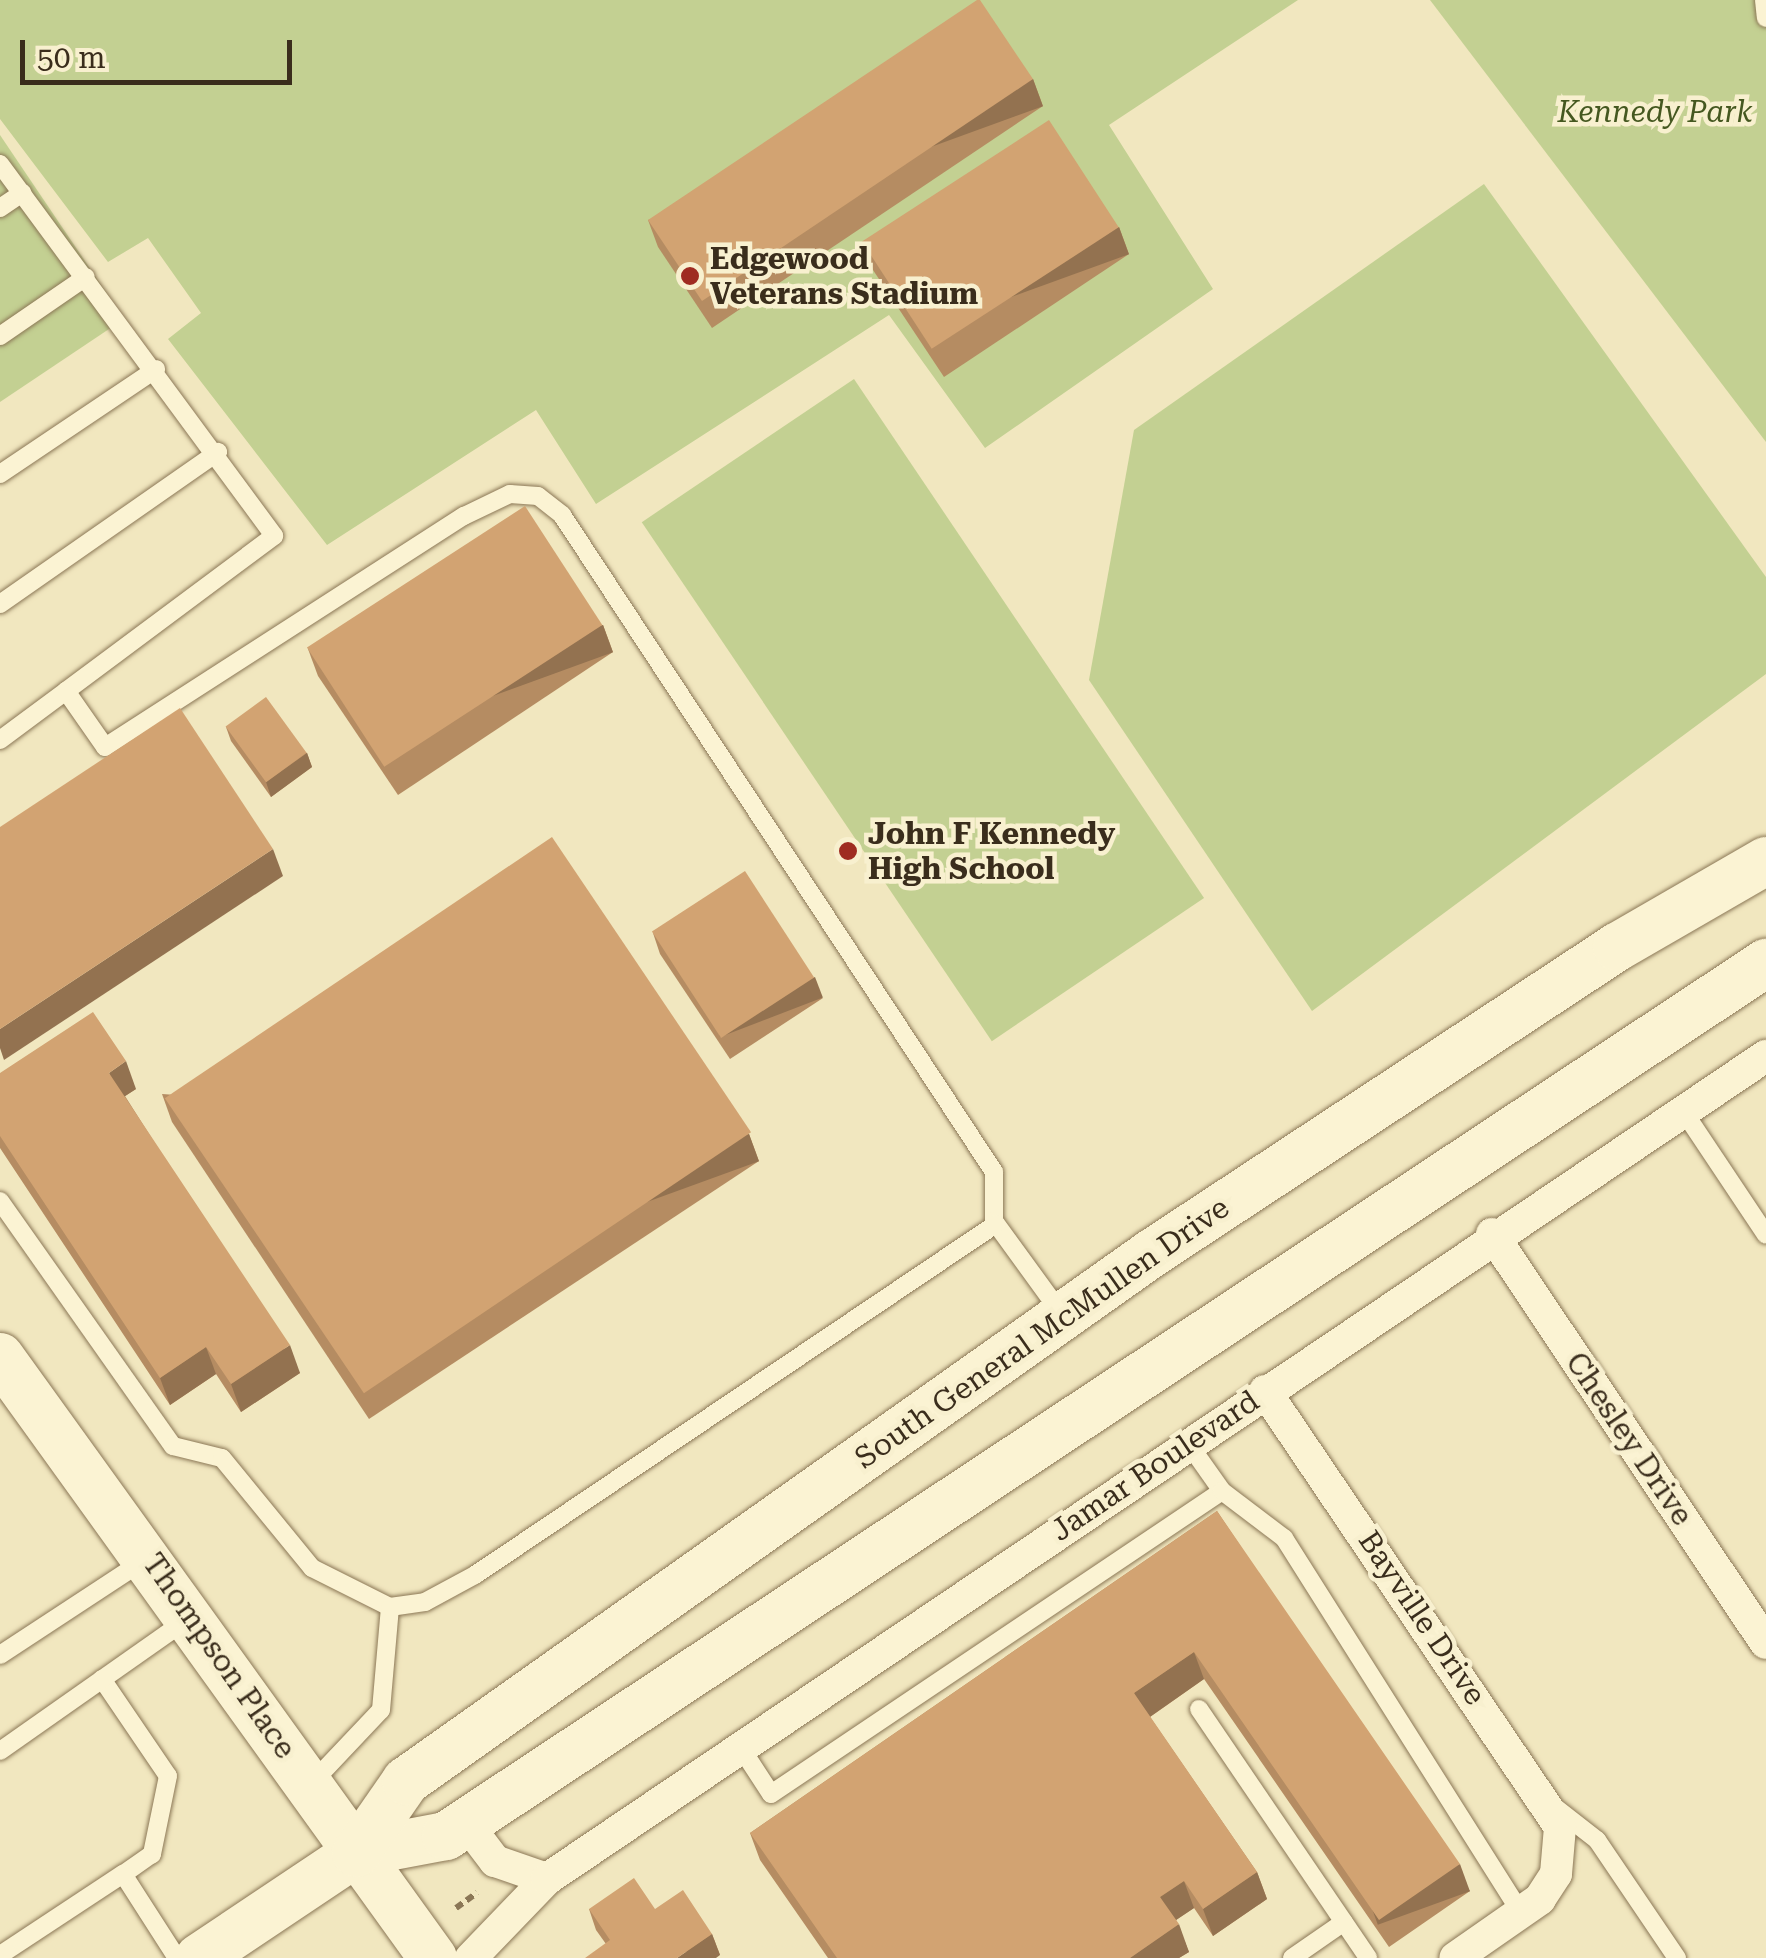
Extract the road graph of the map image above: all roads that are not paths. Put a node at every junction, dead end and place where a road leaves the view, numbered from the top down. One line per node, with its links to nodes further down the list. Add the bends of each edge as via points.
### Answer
1 (1764, 0): 2 (lane)
2 (1766, 18)
3 (0, 164): 4 (lane)
4 (22, 193): 5 (lane); 6 (lane)
5 (0, 208)
6 (86, 277): 7 (lane); 8 (lane)
7 (0, 336)
8 (156, 370): 9 (lane); 10 (lane)
9 (218, 452): 11 (lane); 12 (lane, via 274,536)
10 (0, 474)
11 (0, 604)
12 (66, 691): 13 (lane); 19 (lane, via 105,747 510,494 538,496 562,515 994,1172)
13 (0, 740)
14 (1766, 861): 22 (main road, South General McMullen Drive, via 1617,947)
15 (1766, 964): 38 (main road, South General McMullen Drive)
16 (1766, 1056): 17 (street, Jamar Boulevard)
17 (1682, 1109): 20 (street, Jamar Boulevard); 21 (lane)
18 (0, 1201): 28 (lane, via 173,1446 222,1458 312,1568)
19 (996, 1224): 22 (lane); 28 (lane, via 475,1575 425,1602)
20 (1492, 1234): 24 (street, Jamar Boulevard); 30 (street, Chesley Drive)
21 (1766, 1234)
22 (1063, 1316): 39 (main road, South General McMullen Drive, via 406,1781)
23 (0, 1357): 27 (main road, Thompson Place)
24 (1266, 1391): 25 (street, Jamar Boulevard); 37 (street, Bayville Drive)
25 (1188, 1443): 26 (lane); 35 (street, Jamar Boulevard)
26 (1222, 1491): 35 (lane, via 772,1794); 42 (lane, via 1284,1538)
27 (150, 1557): 29 (main road, Thompson Place); 31 (lane)
28 (390, 1607): 36 (lane, via 381,1710)
29 (191, 1616): 32 (lane); 36 (main road, Thompson Place)
30 (1766, 1643)
31 (0, 1655)
32 (102, 1679): 34 (lane); 40 (lane, via 168,1776 152,1854)
33 (1199, 1709): 43 (lane)
34 (0, 1751)
35 (743, 1751): 41 (street, Jamar Boulevard)
36 (310, 1786): 39 (main road, Thompson Place)
37 (1545, 1799): 42 (street, Bayville Drive, via 1560,1851 1556,1874); 52 (lane, via 1598,1840)
38 (466, 1823): 39 (main road, South General McMullen Drive, via 446,1836); 41 (street, via 495,1861)
39 (356, 1853): 46 (main road, South General McMullen Drive); 47 (main road, Thompson Place)
40 (124, 1874): 44 (lane); 45 (lane)
41 (547, 1880): 48 (street, Jamar Boulevard)
42 (1522, 1914): 51 (street)
43 (1344, 1922): 49 (lane); 50 (lane)
44 (0, 1955)
45 (177, 1958)
46 (199, 1958)
47 (433, 1958)
48 (472, 1958)
49 (1292, 1958)
50 (1368, 1958)
51 (1455, 1958)
52 (1677, 1958)

